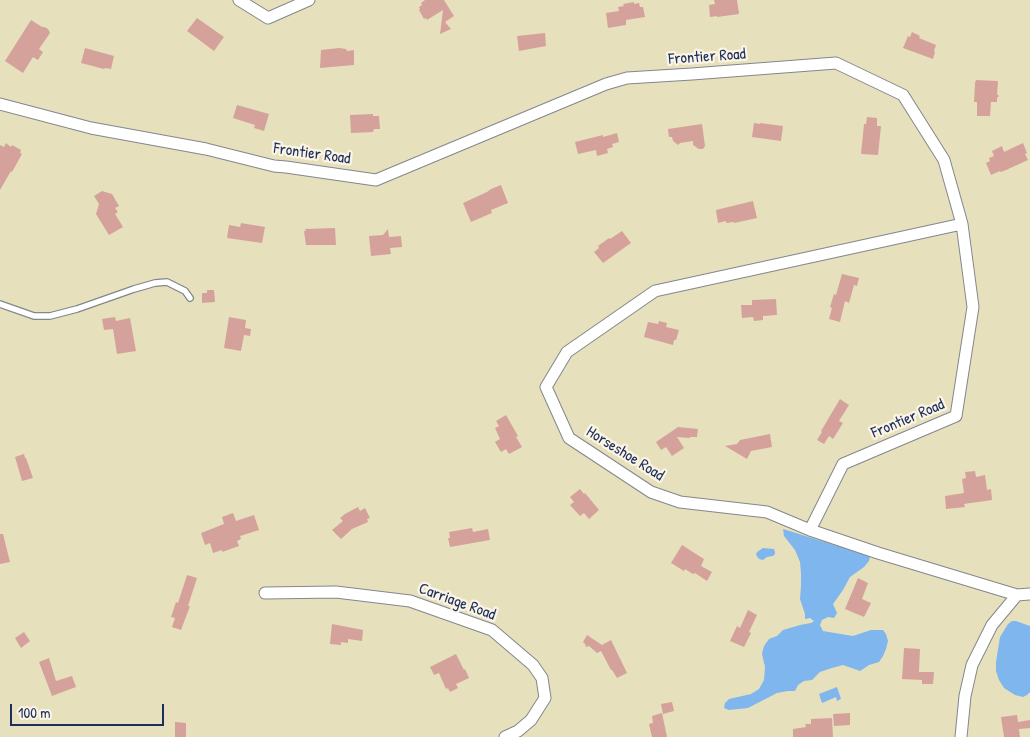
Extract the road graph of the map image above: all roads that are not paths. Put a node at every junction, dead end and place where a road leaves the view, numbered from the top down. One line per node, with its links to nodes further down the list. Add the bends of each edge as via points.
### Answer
1 (240, 0): 2 (street, via 268,18)
2 (308, 0)
3 (0, 104): 4 (street, Frontier Road, via 91,128 206,149 274,166 376,180 627,78 836,63 903,95 944,160)
4 (962, 224): 7 (street, Frontier Road, via 973,307 956,416 843,464); 7 (street, Horseshoe Road, via 655,290 567,352 546,387 569,438 651,492 680,502 767,512)
5 (190, 298): 6 (lane, via 185,291 167,282 50,316 34,316)
6 (0, 304)
7 (810, 530): 10 (street, Horseshoe Road, via 878,554)
8 (265, 593): 11 (street, Carriage Road, via 336,592 410,601 492,630 533,665 542,678 545,698 531,720)
9 (1030, 594): 10 (street)
10 (1017, 595): 12 (street, via 992,625 972,665 965,696)
11 (505, 737)
12 (962, 737)

